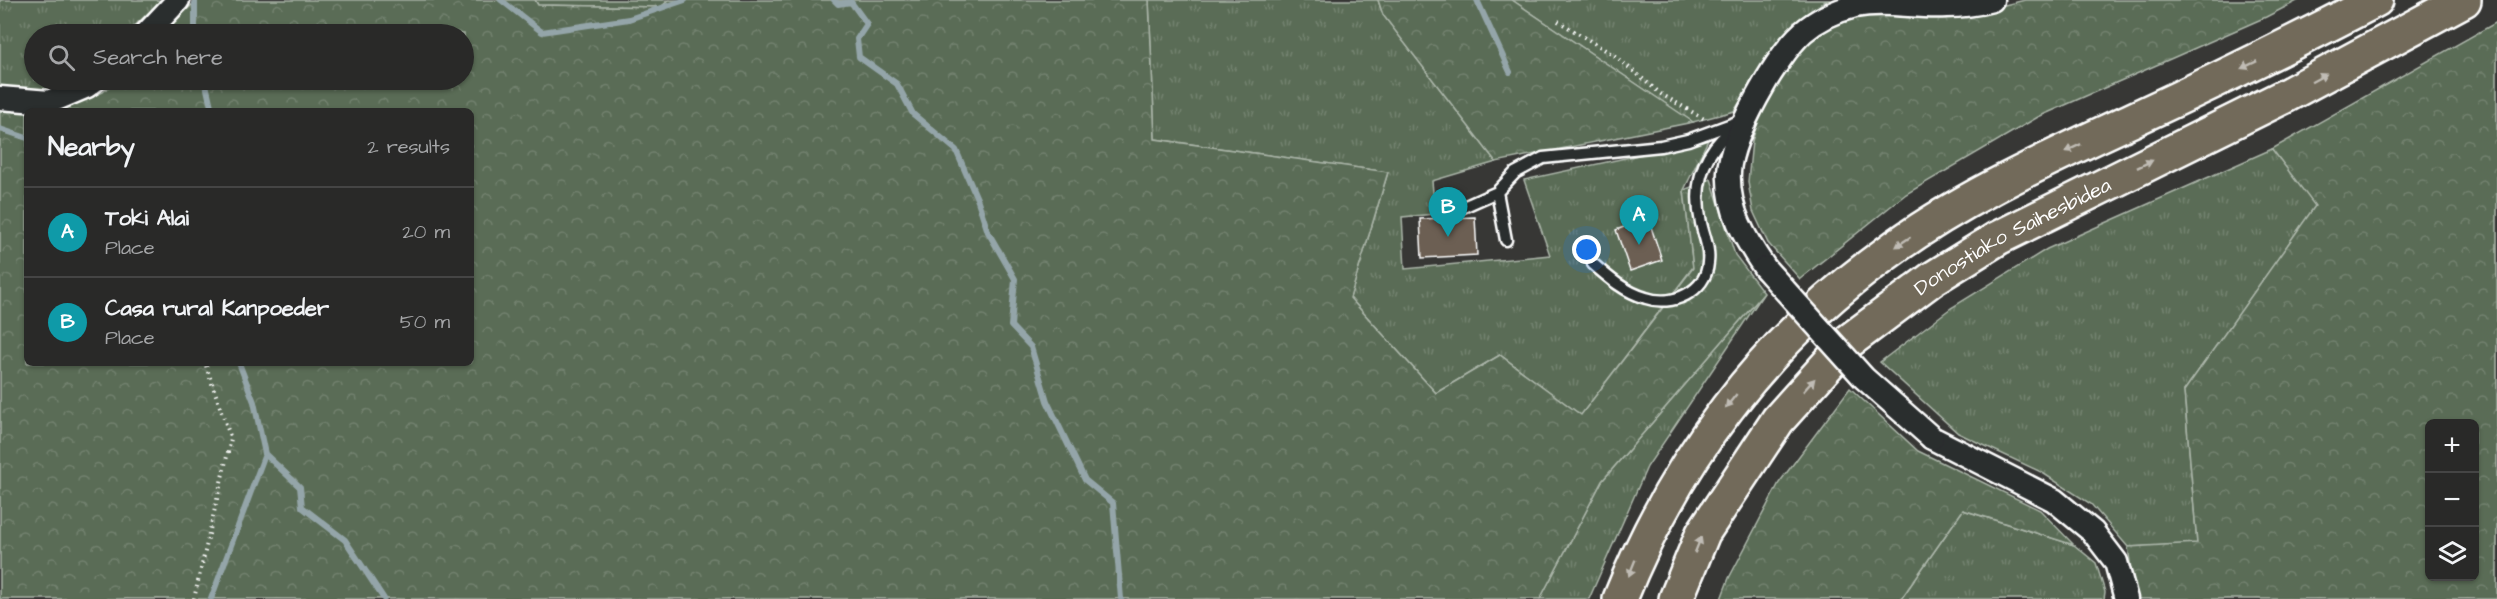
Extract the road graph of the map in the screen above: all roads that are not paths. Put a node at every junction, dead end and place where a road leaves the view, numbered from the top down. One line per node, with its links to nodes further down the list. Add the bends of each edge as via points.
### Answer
1 (178, 0): 5 (street)
2 (1992, 0): 8 (street, via 1946,7 1858,5 1826,15 1802,33 1780,60)
3 (2376, 0): 13 (highway, one-way to 13, via 1976,196 1850,281 1784,341 1725,409 1671,491)
4 (2464, 0): 14 (highway, Donostiako Saihesbidea, one-way to 4, via 1703,533 1759,448 1778,420 1849,341 1932,279 1998,238 2285,96)
5 (155, 24)
6 (78, 90): 7 (street, via 49,102)
7 (0, 98)
8 (1746, 119): 9 (lane, via 1661,146 1543,158 1515,173); 12 (lane, via 1719,141 1701,170 1698,206 1708,242 1704,282 1689,295 1648,299 1619,286); 15 (street, bridge, via 1729,171 1732,207 1744,239 1765,268 1864,378 1932,438 2054,500 2093,532 2116,562)
9 (1497, 192): 10 (lane); 11 (lane)
10 (1461, 208)
11 (1506, 240)
12 (1593, 264)
13 (1620, 599)
14 (1676, 599)
15 (2126, 599)

